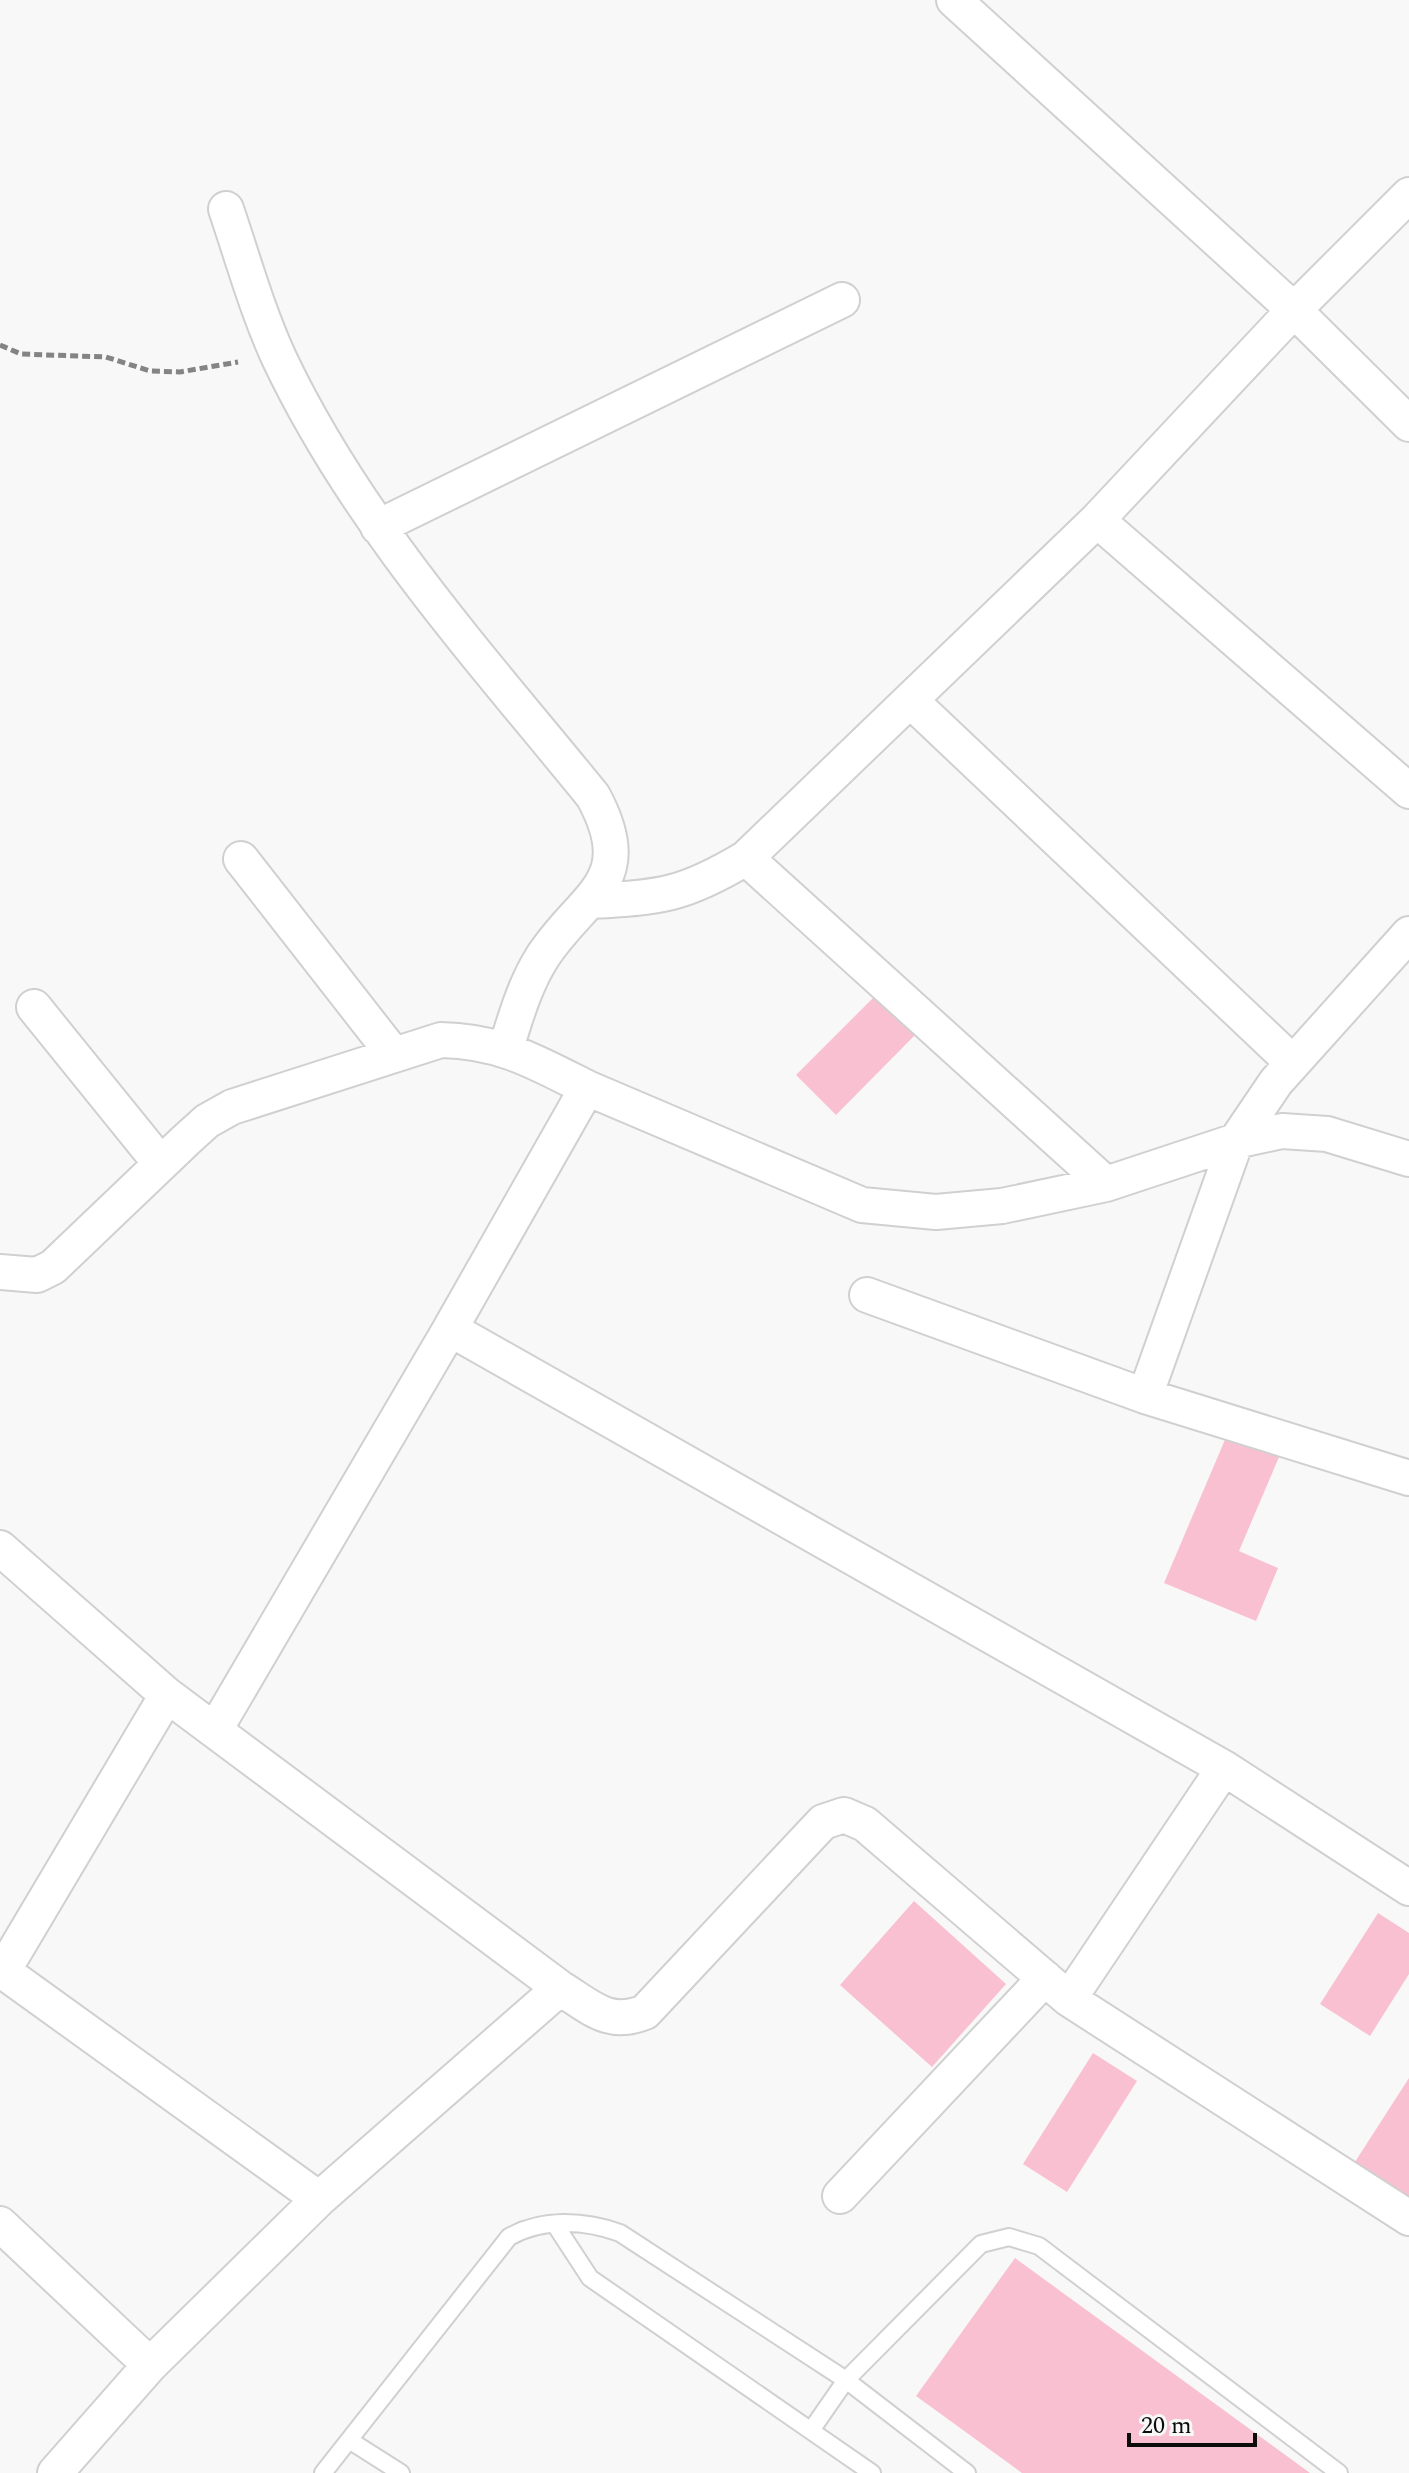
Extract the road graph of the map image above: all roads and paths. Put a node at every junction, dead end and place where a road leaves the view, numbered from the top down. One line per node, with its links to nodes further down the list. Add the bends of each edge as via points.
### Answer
1 (954, 0): 5 (street)
2 (1409, 195): 5 (street)
3 (226, 209): 7 (street)
4 (842, 300): 10 (street)
5 (1294, 310): 8 (street); 9 (street)
6 (0, 345): 7 (path, via 21,354 106,357 150,371 180,372)
7 (278, 356): 10 (street)
8 (1409, 424)
9 (1097, 520): 11 (street); 12 (street)
10 (378, 527): 15 (street, via 593,796 605,817 611,845 607,875)
11 (910, 700): 13 (street); 20 (street)
12 (1409, 791)
13 (746, 858): 15 (street, via 684,891); 25 (street)
14 (241, 859): 19 (street)
15 (592, 901): 18 (street, via 532,973)
16 (1409, 934): 20 (street)
17 (34, 1007): 24 (street)
18 (506, 1048): 19 (street, via 441,1040); 21 (street)
19 (394, 1055): 24 (street, via 232,1107 207,1121)
20 (1293, 1063): 22 (street)
21 (587, 1088): 25 (street, via 862,1205 936,1212 1002,1206); 28 (street)
22 (1236, 1141): 23 (street, via 1282,1131 1327,1134); 25 (street); 29 (street)
23 (1409, 1159)
24 (161, 1164): 26 (street, via 53,1267 37,1275)
25 (1106, 1184)
26 (0, 1272)
27 (867, 1295): 29 (street)
28 (450, 1329): 33 (street); 34 (street)
29 (1145, 1396): 30 (street)
30 (1409, 1478)
31 (0, 1548): 32 (street)
32 (167, 1695): 33 (street); 36 (street)
33 (216, 1728): 37 (street)
34 (1224, 1768): 35 (street); 38 (street)
35 (1409, 1888)
36 (1, 1970): 40 (street)
37 (560, 1988): 38 (street, via 606,2016 626,2019 645,2012 823,1822 844,1815 865,1824); 40 (street)
38 (1057, 1988): 39 (street); 41 (street)
39 (840, 2196)
40 (319, 2199): 44 (street)
41 (1409, 2218)
42 (0, 2224): 44 (street)
43 (556, 2226): 45 (lane, via 591,2222 620,2233); 46 (lane, via 590,2278); 47 (lane, via 540,2224 509,2237)
44 (150, 2365): 48 (street)
45 (846, 2380): 46 (lane); 52 (lane); 53 (lane, via 981,2244 1009,2237 1039,2246)
46 (812, 2429): 51 (lane)
47 (349, 2440): 49 (lane); 50 (lane)
48 (55, 2473)
49 (323, 2473)
50 (401, 2473)
51 (872, 2473)
52 (967, 2473)
53 (1339, 2473)

